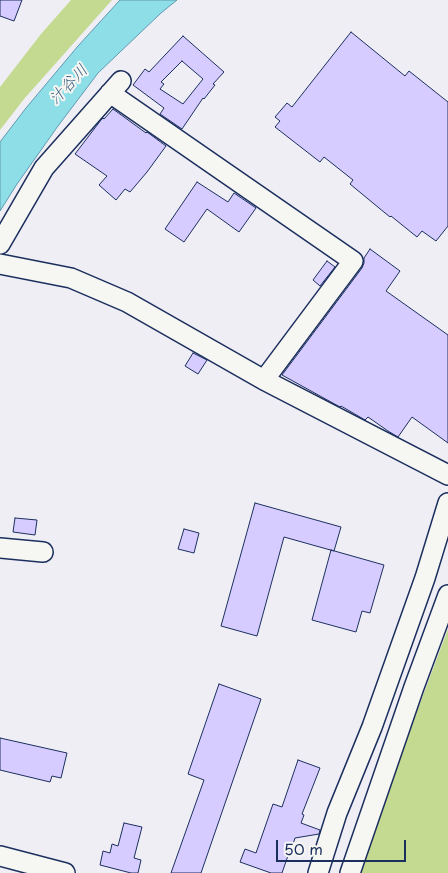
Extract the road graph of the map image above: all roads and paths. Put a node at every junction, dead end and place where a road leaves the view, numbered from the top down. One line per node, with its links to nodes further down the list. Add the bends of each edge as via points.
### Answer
1 (0, 244): 3 (street, via 44,168 116,87 353,261)
2 (0, 264): 3 (street, via 71,278 127,302)
3 (264, 380): 4 (street)
4 (448, 475)
5 (448, 503): 11 (street, via 425,578 372,727 337,813)
6 (0, 548): 7 (street)
7 (43, 552)
8 (448, 595): 12 (street)
9 (0, 856): 10 (street)
10 (65, 873)
11 (318, 873)
12 (350, 873)

